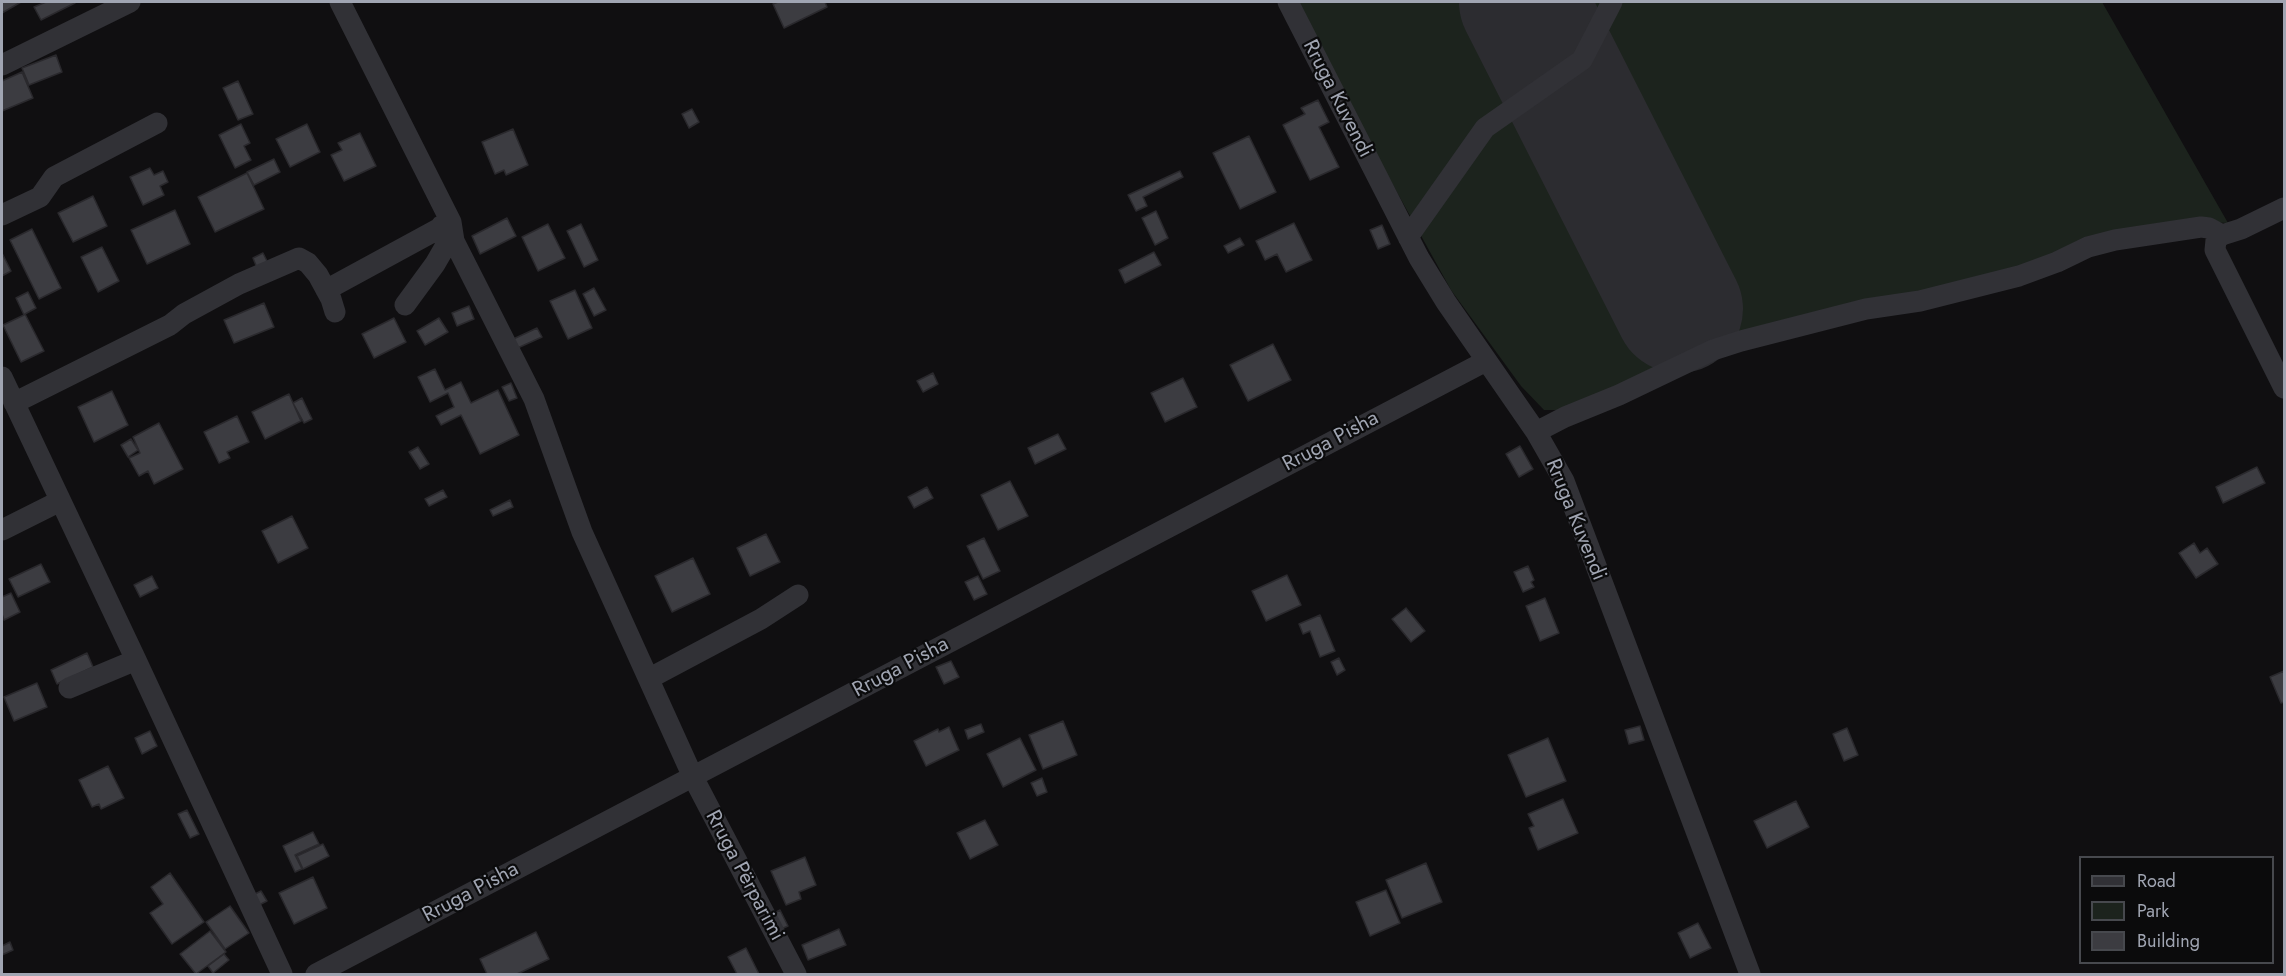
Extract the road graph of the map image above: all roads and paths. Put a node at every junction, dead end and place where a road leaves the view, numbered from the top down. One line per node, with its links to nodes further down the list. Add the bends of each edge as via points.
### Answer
1 (130, 2): 5 (street)
2 (340, 2): 9 (street, Rruga Përparimi)
3 (1288, 2): 11 (street, Rruga Kuvendi)
4 (1612, 2): 11 (street, via 1582,60 1485,128)
5 (2, 65)
6 (157, 123): 8 (street, via 54,177 40,197)
7 (2284, 208): 10 (street)
8 (2, 215)
9 (446, 224): 12 (street); 13 (street, via 446,245); 24 (street, Rruga Përparimi, via 534,399 582,532)
10 (2222, 235): 17 (street, via 2216,240 2215,250); 19 (street, via 2201,227 2115,240 2009,278 1741,341)
11 (1408, 237): 15 (street, Rruga Kuvendi)
12 (326, 290): 14 (street); 18 (street, via 308,263 299,258 239,284 170,325)
13 (405, 305)
14 (335, 312)
15 (1486, 361): 19 (street, Rruga Kuvendi); 26 (street, Rruga Pisha)
16 (2, 377): 18 (street)
17 (2284, 388)
18 (14, 403): 20 (street)
19 (1536, 432): 30 (street, Rruga Kuvendi, via 1564,481)
20 (60, 501): 21 (street); 23 (street)
21 (2, 530)
22 (798, 595): 24 (street)
23 (136, 660): 25 (street); 27 (street)
24 (650, 678): 26 (street, Rruga Përparimi)
25 (69, 688)
26 (693, 777): 28 (street, Rruga Pisha); 29 (street, Rruga Përparimi)
27 (282, 975)
28 (316, 975)
29 (796, 975)
30 (1750, 975)

